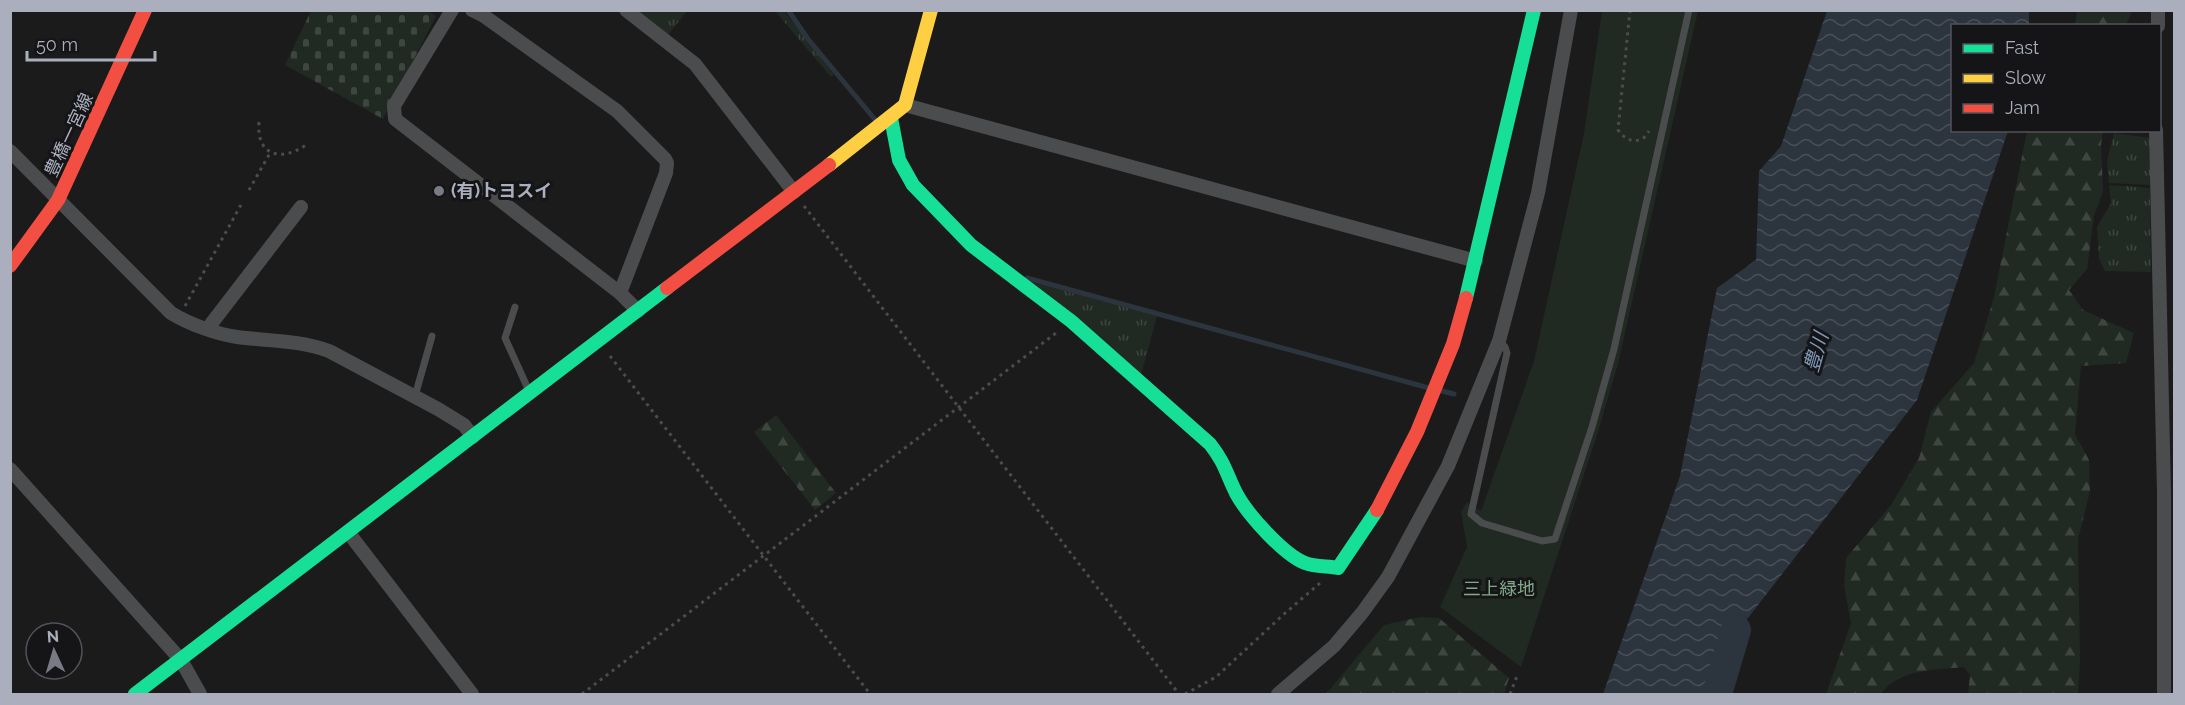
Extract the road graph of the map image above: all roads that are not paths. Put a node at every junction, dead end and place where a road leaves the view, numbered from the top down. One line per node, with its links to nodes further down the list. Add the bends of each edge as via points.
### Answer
1 (145, 10): 14 (street, 豊橋一宮線)
2 (452, 10): 18 (street, via 394,106 395,118)
3 (472, 10): 18 (street, via 597,95 665,159 664,179)
4 (626, 10): 13 (street, via 695,64)
5 (931, 10): 9 (street)
6 (1534, 10): 16 (street)
7 (1571, 10): 23 (street, via 1538,193)
8 (1689, 10): 23 (lane, via 1614,349 1556,539 1542,542 1482,523 1471,514 1507,353)
9 (905, 105): 10 (street); 16 (street)
10 (891, 118): 13 (street); 16 (street, via 899,160 913,185 971,245 1071,321 1210,444 1223,460 1237,495 1256,522 1305,563 1338,568 1382,504 1453,344)
11 (2156, 132): 34 (street)
12 (10, 151): 14 (street)
13 (794, 192): 20 (street)
14 (58, 200): 17 (street, 豊橋一宮線); 21 (street, via 171,313)
15 (302, 207): 21 (street)
16 (1476, 261)
17 (10, 266)
18 (620, 293): 20 (street)
19 (515, 307): 24 (lane, via 505,338)
20 (638, 311): 24 (street)
21 (208, 328): 25 (street, via 234,336 313,345)
22 (432, 336): 25 (lane)
23 (1499, 341): 33 (street, via 1448,466 1388,577 1334,646)
24 (530, 393): 26 (street)
25 (415, 396): 26 (street, via 464,425)
26 (472, 437): 28 (street)
27 (10, 469): 29 (street)
28 (348, 532): 29 (street); 32 (street)
29 (181, 660): 30 (street); 31 (street)
30 (135, 694)
31 (200, 694)
32 (472, 694)
33 (1278, 694)
34 (2164, 694)

